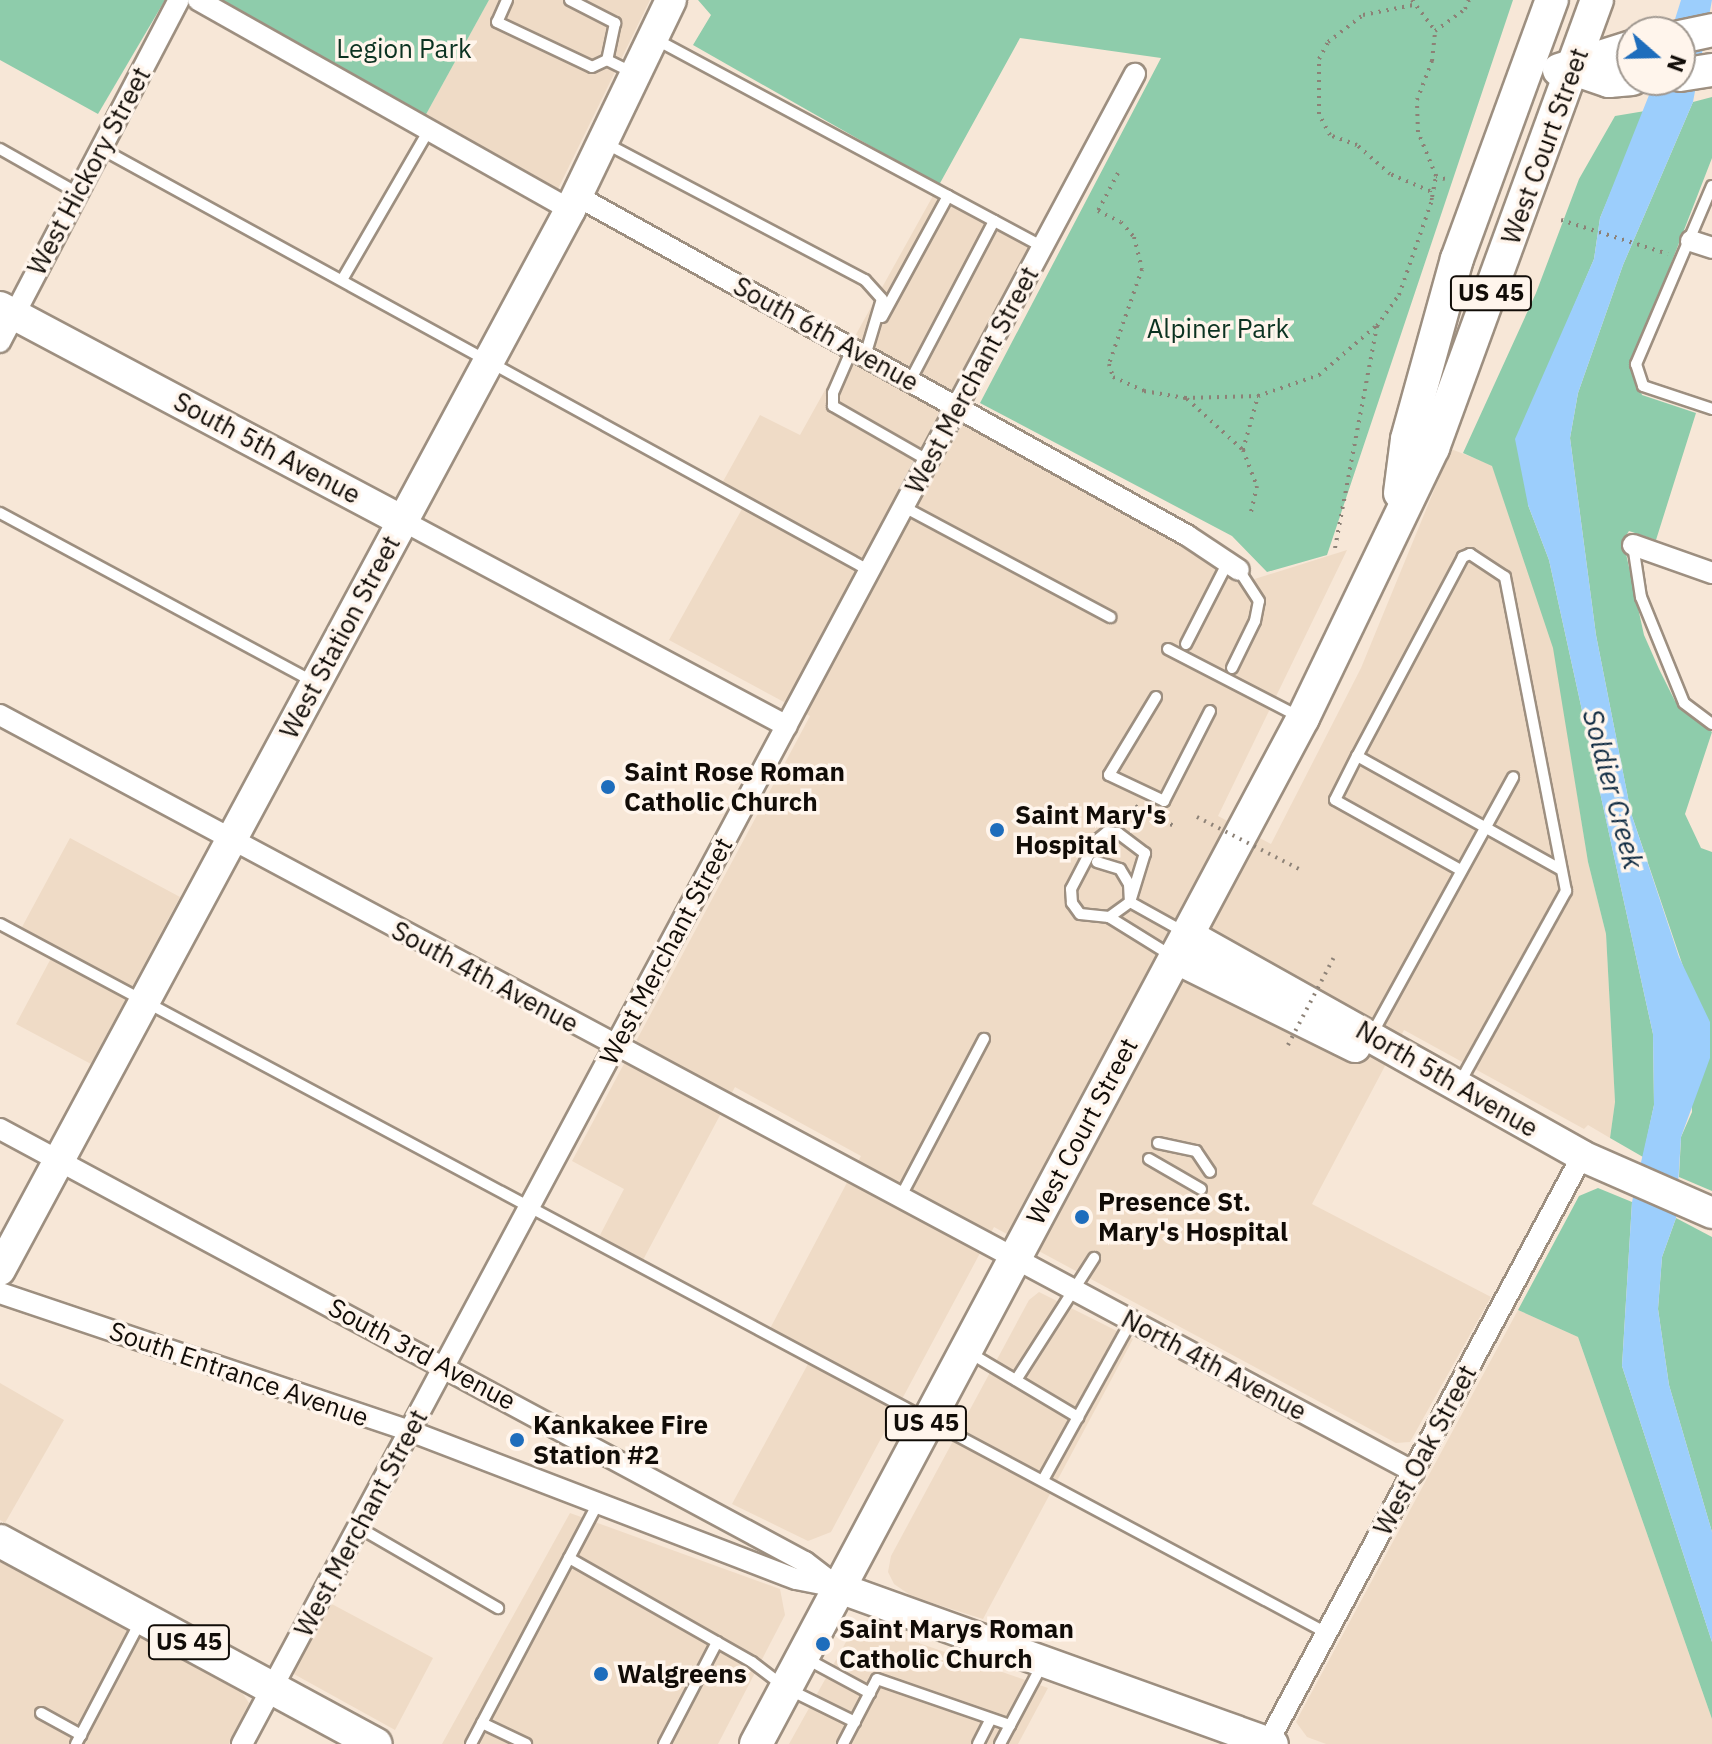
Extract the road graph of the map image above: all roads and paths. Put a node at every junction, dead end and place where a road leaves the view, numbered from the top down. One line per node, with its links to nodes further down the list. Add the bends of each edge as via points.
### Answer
1 (179, 0): 20 (street, West Hickory Street)
2 (198, 0): 18 (street, South 6th Avenue)
3 (507, 0): 12 (lane, via 497,22 592,67)
4 (570, 0): 12 (lane, via 615,23)
5 (671, 0): 11 (main road, West Station Street)
6 (1469, 0): 10 (path)
7 (1552, 0): 15 (main road, West Court Street)
8 (1597, 0): 14 (main road, West Court Street)
9 (1412, 2): 10 (path); 28 (path, via 1363,15 1328,42 1319,59 1319,114 1330,135 1357,145 1390,174 1430,191)
10 (1435, 31): 23 (path, via 1432,61 1417,100 1418,132)
11 (653, 38): 17 (main road, West Station Street); 27 (lane)
12 (607, 60): 17 (lane)
13 (1616, 65): 14 (main road)
14 (1574, 69): 15 (main road); 52 (main road, West Court Street / US 45, via 1433,448)
15 (1526, 73): 52 (main road, West Court Street / US 45, via 1457,259 1407,439)
16 (1135, 74): 33 (street, West Merchant Street)
17 (637, 75): 19 (main road, West Station Street)
18 (429, 130): 29 (street, South 6th Avenue); 36 (lane)
19 (603, 143): 29 (main road, West Station Street); 39 (lane, via 865,280 882,299)
20 (99, 148): 26 (street, West Hickory Street); 36 (lane)
21 (0, 149): 26 (lane)
22 (1118, 173): 45 (path, via 1098,211 1121,222 1134,237 1142,269 1109,364 1113,377 1144,391)
23 (1436, 176): 24 (path); 28 (path)
24 (1445, 179)
25 (1712, 186): 32 (lane)
26 (76, 192): 37 (street, West Hickory Street)
27 (948, 196): 31 (lane); 39 (lane)
28 (1432, 200): 38 (path, via 1399,295)
29 (574, 203): 41 (street, South 6th Avenue); 42 (main road, West Station Street)
30 (1561, 220): 34 (path)
31 (994, 221): 33 (lane); 43 (lane)
32 (1691, 241): 35 (street); 47 (lane, via 1636,364 1643,386)
33 (1043, 247): 46 (street, West Merchant Street)
34 (1644, 247)
35 (1712, 248)
36 (342, 280): 42 (lane)
37 (7, 311): 40 (street, West Hickory Street); 54 (main road, South 5th Avenue)
38 (1377, 326): 44 (path, via 1319,375); 56 (path)
39 (877, 328): 41 (lane)
40 (0, 342)
41 (858, 352): 43 (street, South 6th Avenue); 49 (lane, via 833,393 833,406)
42 (490, 360): 54 (main road, West Station Street); 58 (lane)
43 (910, 381): 46 (street, South 6th Avenue)
44 (1258, 396): 45 (path); 48 (path)
45 (1185, 398): 48 (path)
46 (957, 407): 49 (street, West Merchant Street); 57 (street, South 6th Avenue)
47 (1712, 409)
48 (1243, 450): 51 (path, via 1257,486)
49 (929, 461): 50 (street, West Merchant Street)
50 (904, 507): 58 (street, West Merchant Street); 60 (lane)
51 (1251, 512)
52 (1398, 512): 68 (main road, West Court Street / US 45)
53 (0, 513): 64 (lane)
54 (403, 521): 64 (main road, West Station Street); 70 (street, South 5th Avenue)
55 (1633, 545): 59 (street); 69 (lane, via 1641,597 1684,703)
56 (1335, 548)
57 (1234, 566): 61 (lane); 63 (lane, via 1259,601)
58 (870, 571): 70 (street, West Merchant Street)
59 (1712, 573)
60 (1110, 617)
61 (1186, 644)
62 (1168, 649): 68 (lane)
63 (1232, 668)
64 (316, 683): 77 (main road, West Station Street)
65 (1156, 697): 66 (lane, via 1109,775 1164,801)
66 (1210, 711)
67 (0, 715): 77 (street, South 4th Avenue)
68 (1303, 718): 85 (main road, West Court Street / US 45)
69 (1712, 724)
70 (787, 726): 91 (street, West Merchant Street)
71 (1357, 756): 76 (lane); 80 (lane, via 1463,557 1470,554 1482,560 1505,577); 81 (lane, via 1335,800)
72 (1513, 777): 76 (lane)
73 (1129, 803): 75 (path)
74 (1197, 817): 79 (path, bridge)
75 (1172, 825)
76 (1484, 828): 80 (lane); 81 (lane)
77 (231, 840): 87 (main road, West Station Street); 91 (street, South 4th Avenue)
78 (1097, 862): 82 (lane, via 1120,869 1129,884)
79 (1299, 869)
80 (1560, 869): 93 (lane, via 1566,891)
81 (1461, 870): 88 (lane)
82 (1130, 902): 83 (lane); 83 (lane, via 1145,853 1129,836 1107,832 1071,889 1080,914); 85 (lane)
83 (1109, 917): 85 (lane)
84 (0, 924): 87 (lane)
85 (1181, 946): 88 (main road, North 5th Avenue); 92 (main road, via 1363,1050); 104 (main road, West Court Street / US 45)
86 (1335, 955): 90 (path, bridge)
87 (145, 1001): 98 (main road, West Station Street); 102 (lane)
88 (1372, 1034): 92 (main road, North 5th Avenue)
89 (984, 1039): 101 (lane)
90 (1288, 1045)
91 (615, 1047): 101 (street, South 4th Avenue); 102 (street, West Merchant Street)
92 (1415, 1064): 93 (main road, North 5th Avenue)
93 (1456, 1089): 96 (main road, North 5th Avenue)
94 (0, 1129): 98 (street, South 3rd Avenue)
95 (1158, 1143): 99 (lane, via 1196,1151)
96 (1582, 1156): 103 (main road, North 5th Avenue); 116 (street, West Oak Street)
97 (1149, 1159): 100 (lane)
98 (59, 1160): 106 (main road, West Station Street); 111 (street, South 3rd Avenue)
99 (1210, 1172)
100 (1201, 1189)
101 (900, 1198): 104 (street, South 4th Avenue)
102 (530, 1206): 111 (street, West Merchant Street); 114 (lane)
103 (1700, 1208)
104 (1014, 1258): 107 (street, North 4th Avenue); 110 (main road, West Court Street / US 45)
105 (1094, 1258): 107 (lane)
106 (0, 1270)
107 (1076, 1291): 109 (street, North 4th Avenue); 112 (lane)
108 (0, 1293): 115 (street, South Entrance Avenue)
109 (1131, 1321): 113 (lane); 116 (street, North 4th Avenue)
110 (965, 1350): 112 (lane); 114 (main road, West Court Street / US 45)
111 (445, 1366): 115 (street, West Merchant Street); 122 (street, South 3rd Avenue, via 805,1562)
112 (1016, 1380): 113 (lane)
113 (1078, 1417): 117 (lane)
114 (929, 1418): 117 (lane); 122 (main road, West Court Street / US 45)
115 (410, 1431): 118 (street, South Entrance Avenue); 119 (street, West Merchant Street)
116 (1414, 1472): 125 (street, West Oak Street)
117 (1043, 1480): 125 (lane)
118 (598, 1503): 121 (lane); 122 (street, South Entrance Avenue, via 796,1579)
119 (358, 1527): 123 (lane); 129 (street, West Merchant Street)
120 (0, 1541): 124 (main road, US 45)
121 (569, 1558): 126 (lane); 135 (lane)
122 (839, 1588): 127 (main road, West Court Street / US 45); 128 (main road)
123 (498, 1608)
124 (143, 1617): 129 (main road, US 45); 137 (lane)
125 (1327, 1633): 138 (street, West Oak Street)
126 (717, 1642): 130 (lane); 143 (lane)
127 (802, 1656): 130 (main road, West Court Street / US 45); 131 (lane)
128 (1044, 1661): 136 (lane); 138 (main road)
129 (273, 1687): 139 (street, West Merchant Street); 140 (main road, US 45)
130 (786, 1688): 134 (lane); 144 (main road, West Court Street / US 45)
131 (870, 1693): 133 (lane, via 877,1679); 134 (lane)
132 (41, 1713): 137 (lane)
133 (991, 1719): 136 (lane); 146 (lane)
134 (855, 1722): 145 (lane)
135 (482, 1723): 141 (lane); 142 (lane)
136 (1010, 1725): 147 (lane)
137 (78, 1739)
138 (1269, 1743)
139 (242, 1744)
140 (376, 1744)
141 (471, 1744)
142 (526, 1744)
143 (664, 1744)
144 (756, 1744)
145 (843, 1744)
146 (978, 1744)
147 (1000, 1744)

